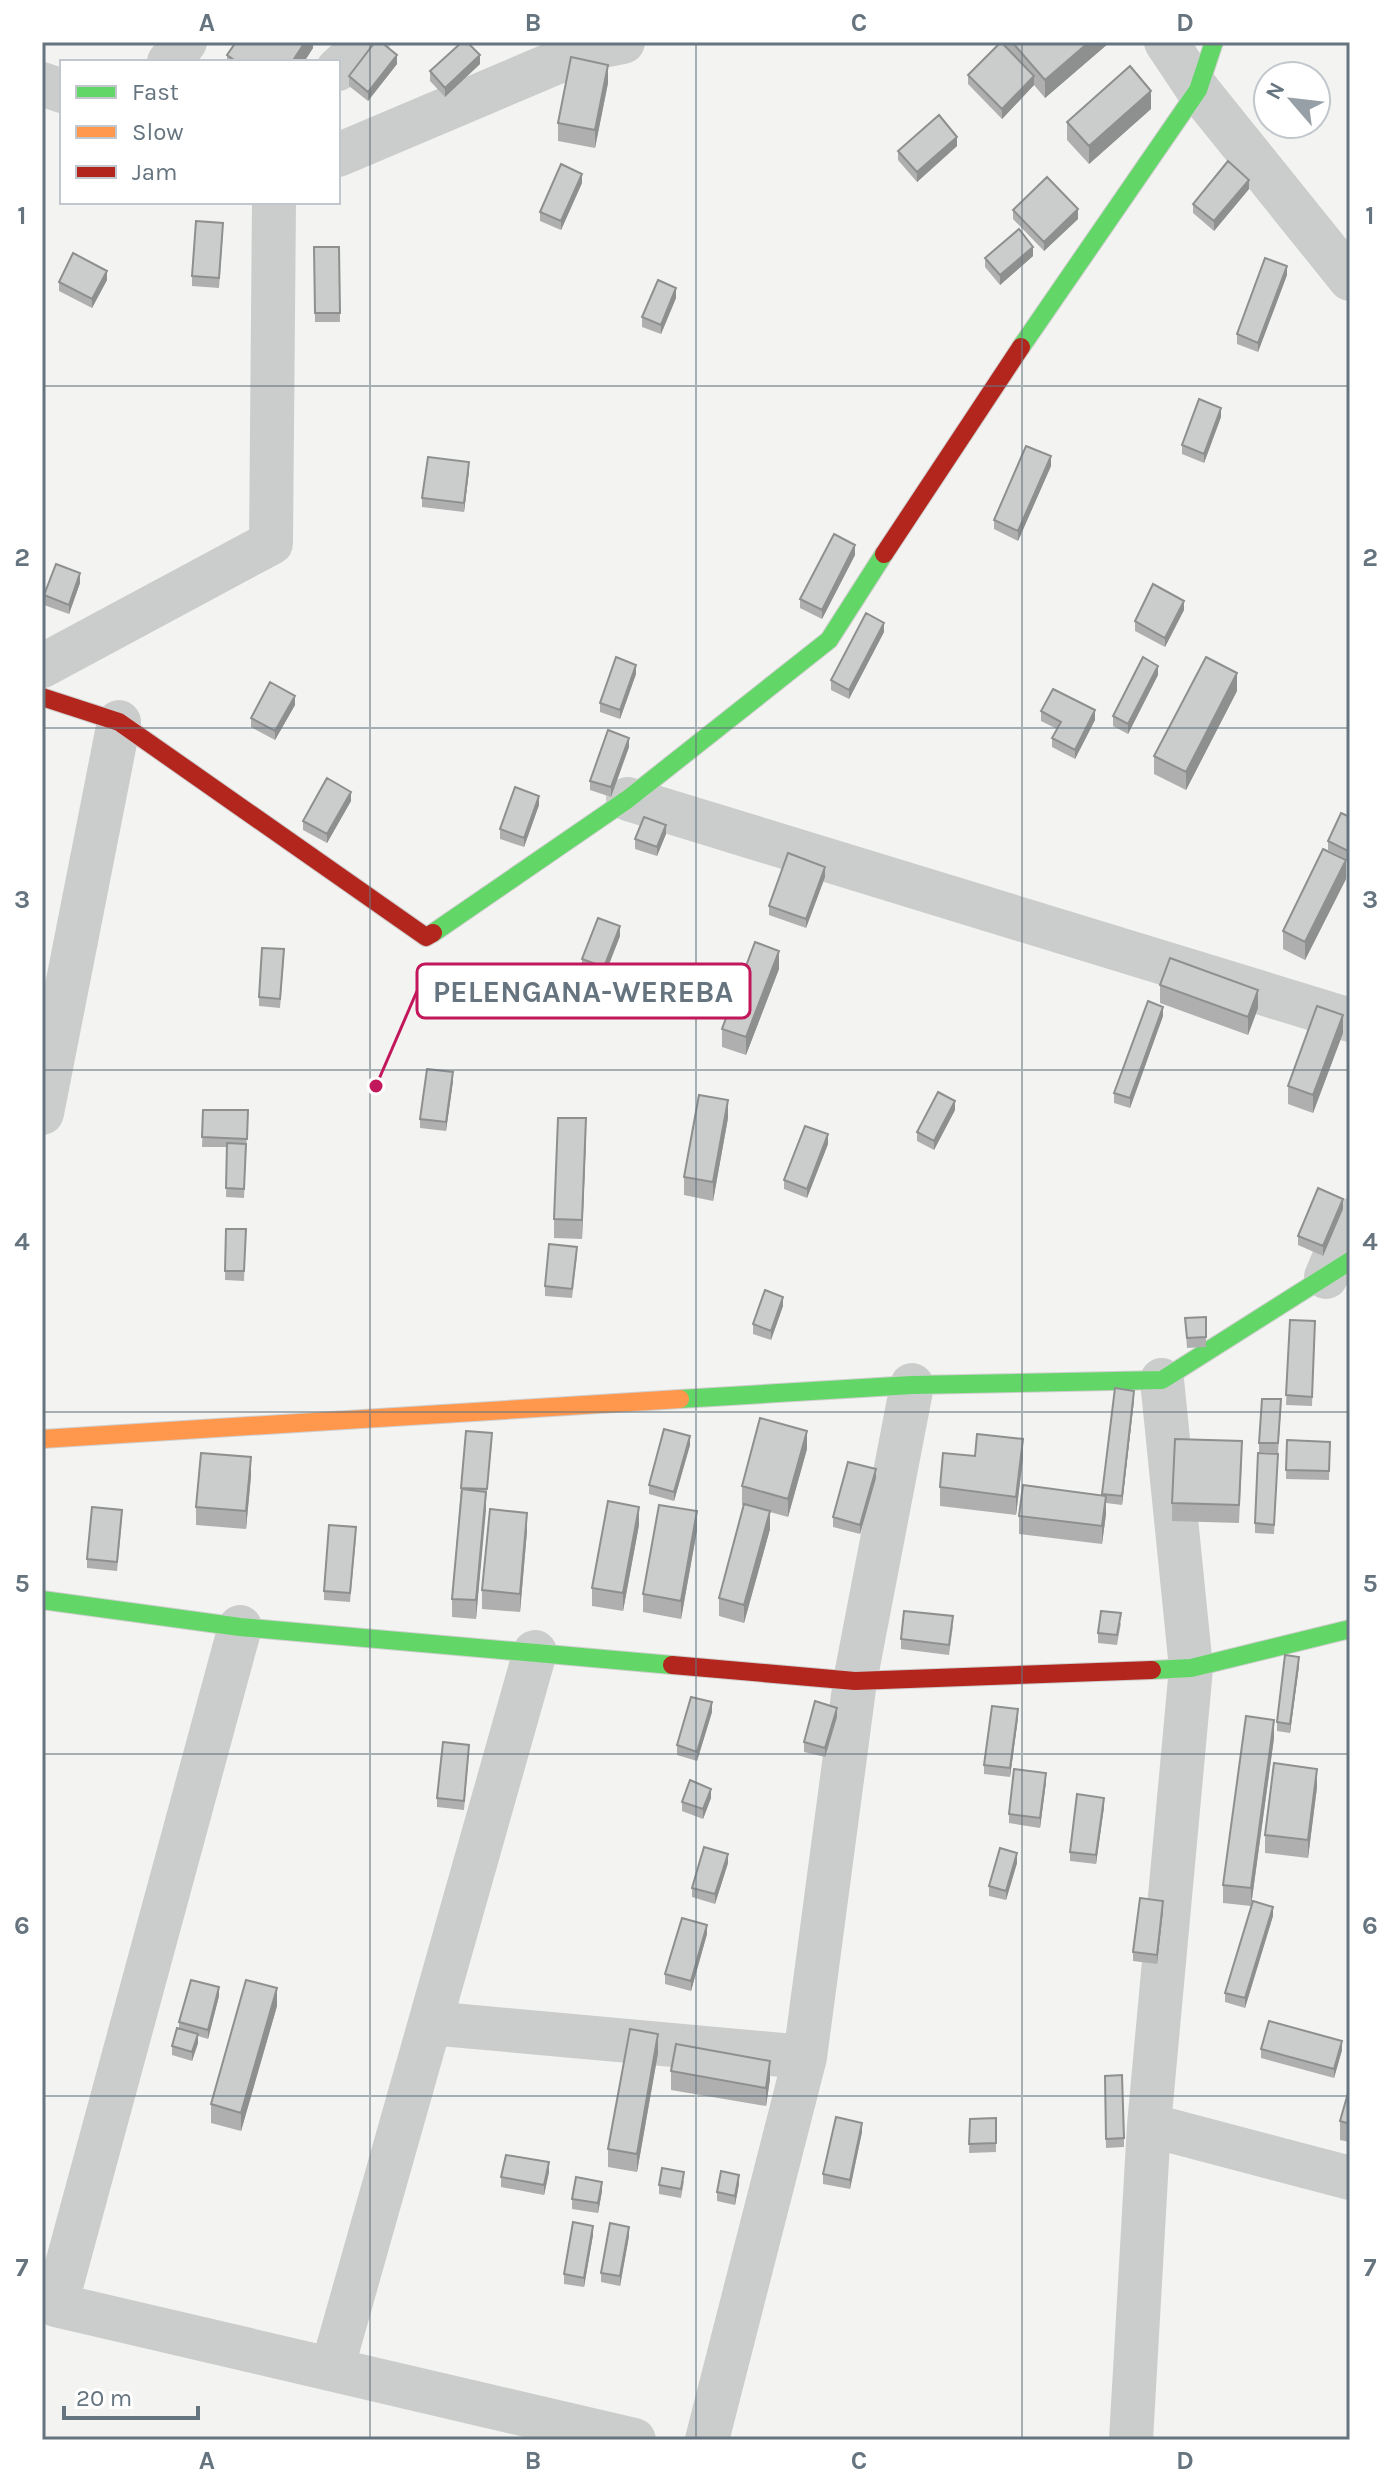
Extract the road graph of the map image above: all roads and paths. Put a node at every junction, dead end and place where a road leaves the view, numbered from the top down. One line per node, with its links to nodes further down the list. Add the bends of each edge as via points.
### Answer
1 (185, 42): 6 (street)
2 (368, 42): 7 (street)
3 (623, 42): 9 (street, via 588,49)
4 (1166, 42): 8 (street)
5 (1214, 42): 8 (street)
6 (171, 60)
7 (340, 67)
8 (1198, 90): 11 (street); 15 (street, via 961,434 829,640)
9 (340, 154)
10 (274, 204): 12 (street, via 271,543)
11 (1350, 279)
12 (42, 666)
13 (42, 697): 14 (street)
14 (119, 722): 15 (street, via 426,937); 17 (street)
15 (628, 799): 16 (street)
16 (1350, 1020)
17 (42, 1113)
18 (1350, 1220): 19 (street)
19 (1338, 1269): 20 (street)
20 (1162, 1380): 21 (street); 27 (street)
21 (912, 1385): 22 (street); 28 (street)
22 (42, 1439)
23 (42, 1600): 24 (street)
24 (240, 1627): 26 (street); 33 (street, via 56,2305)
25 (1350, 1629): 27 (street)
26 (535, 1652): 28 (street); 29 (street)
27 (1191, 1668): 28 (street); 31 (street)
28 (855, 1681): 30 (street)
29 (430, 2023): 30 (street); 33 (street)
30 (805, 2057): 36 (street)
31 (1149, 2125): 32 (street); 37 (street)
32 (1350, 2178)
33 (332, 2369): 34 (street)
34 (584, 2434): 35 (street)
35 (634, 2440)
36 (707, 2440)
37 (1131, 2440)

